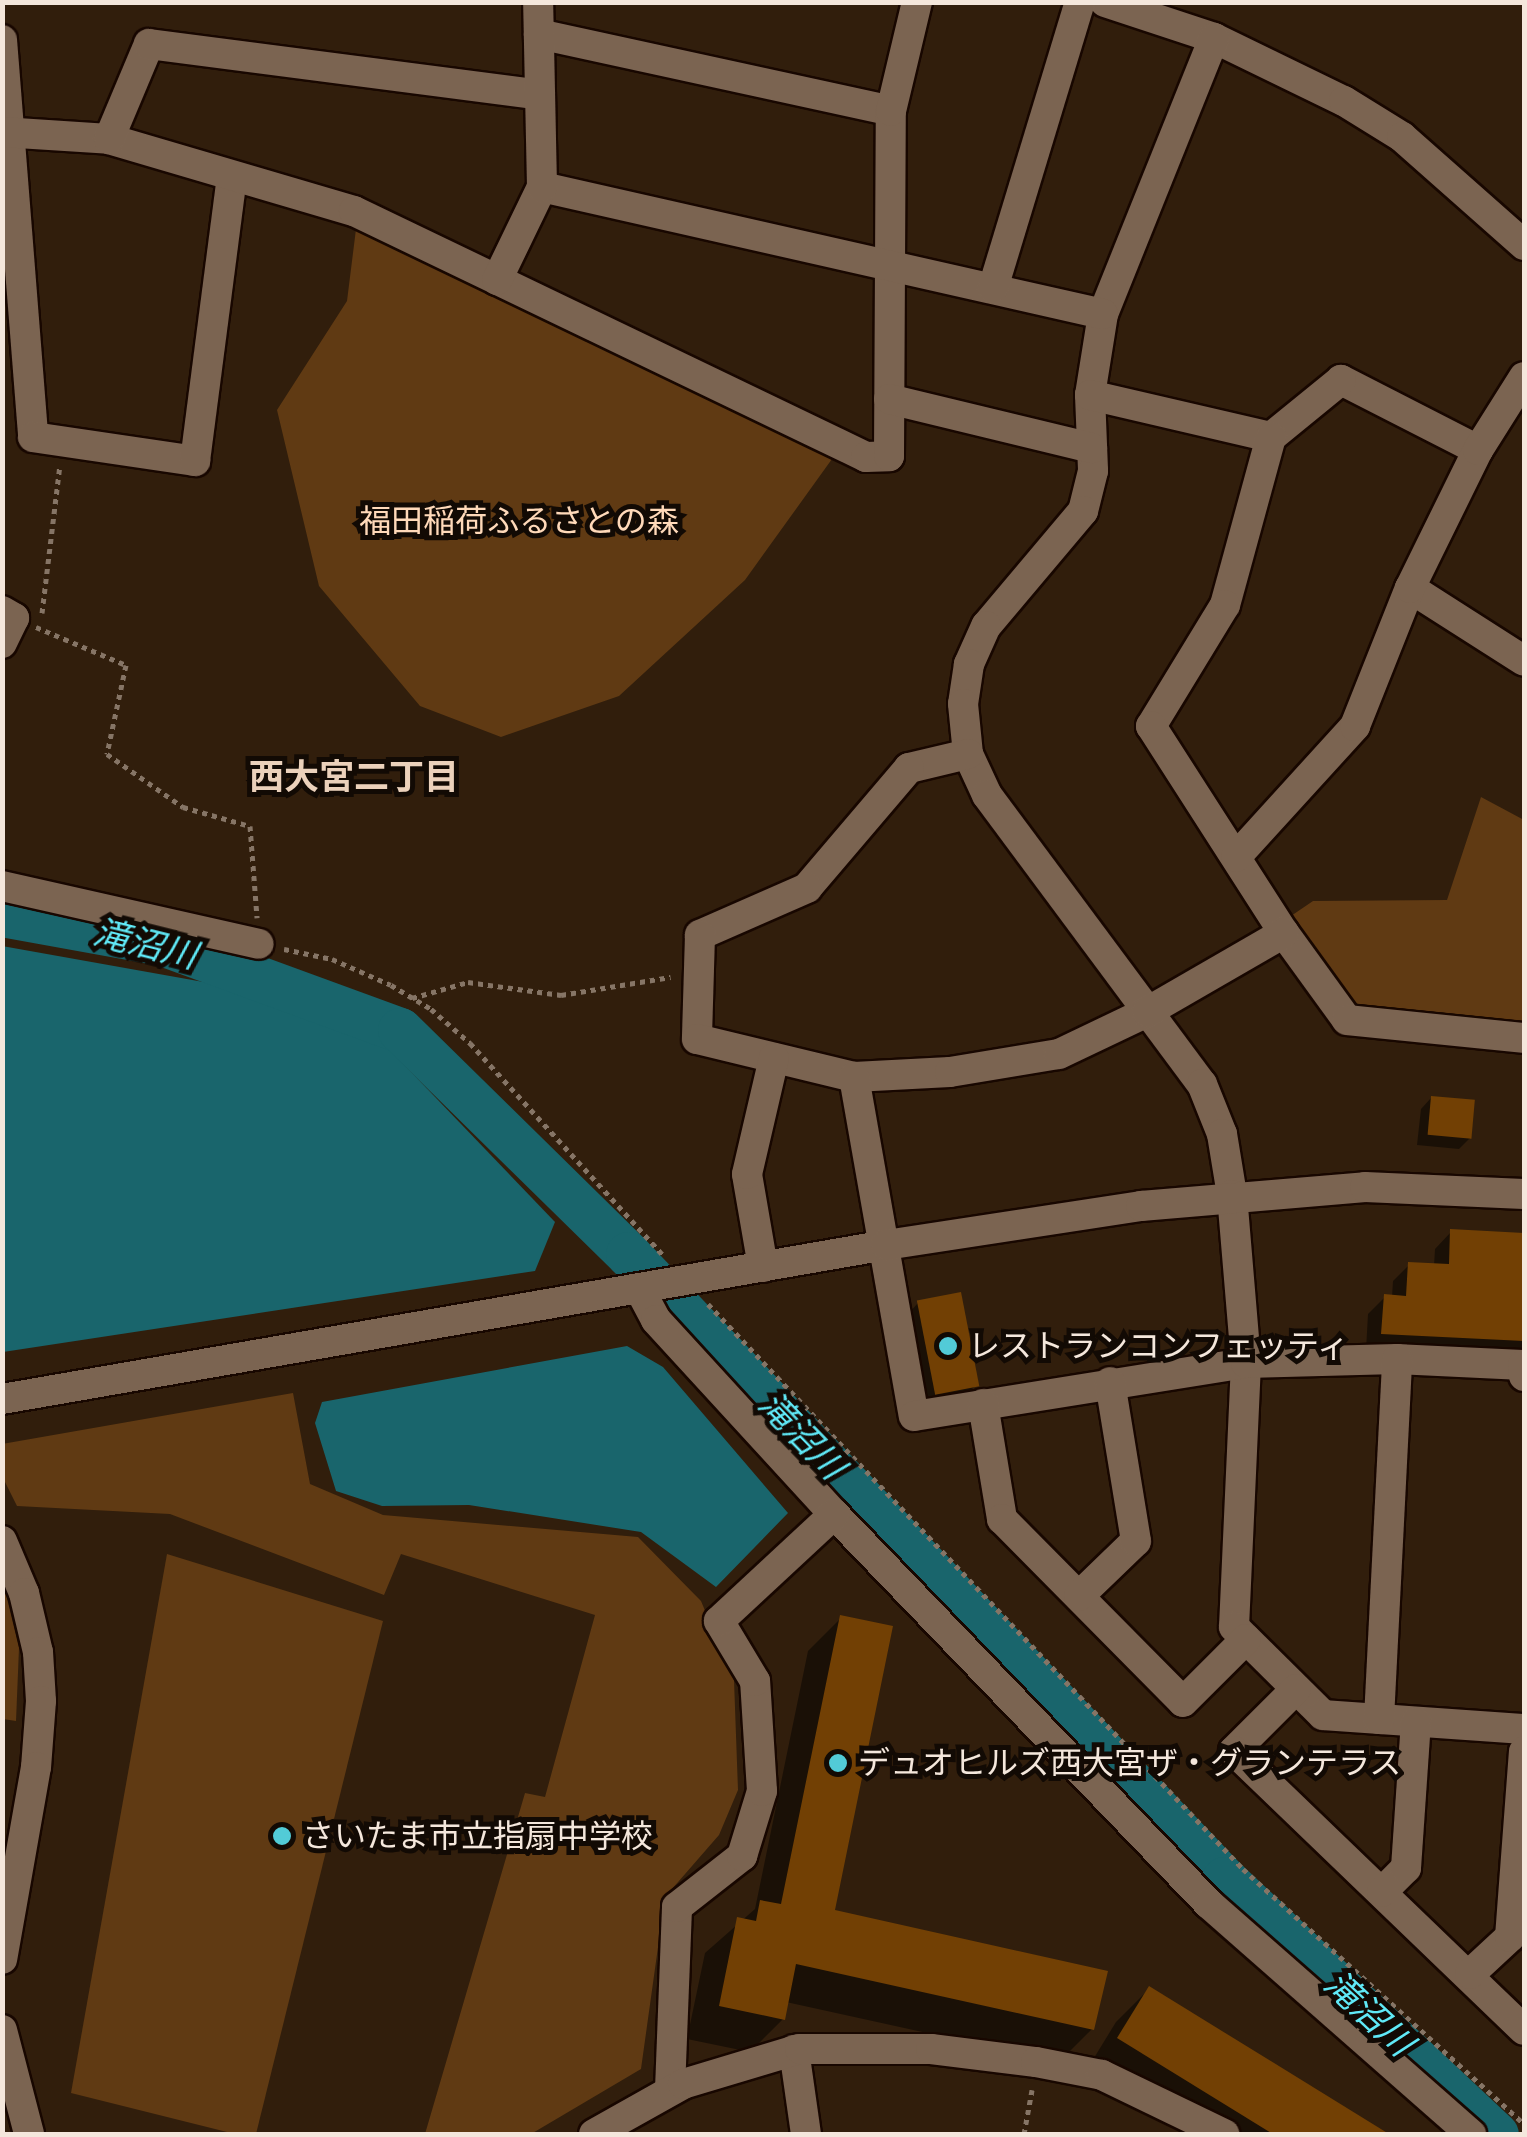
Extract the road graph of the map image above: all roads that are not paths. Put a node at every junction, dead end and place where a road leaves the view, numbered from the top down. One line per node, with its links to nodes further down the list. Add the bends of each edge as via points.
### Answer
1 (538, 2): 5 (street)
2 (917, 2): 9 (street)
3 (1080, 2): 18 (street)
4 (1105, 2): 6 (street)
5 (539, 34): 8 (street); 9 (street)
6 (1214, 38): 15 (street, via 1288,70 1402,137); 19 (street)
7 (2, 40): 10 (street)
8 (540, 95): 11 (street, via 149,44); 13 (street)
9 (891, 112): 16 (street)
10 (7, 131): 11 (street); 14 (street)
11 (109, 139): 12 (street)
12 (232, 176): 14 (street, via 194,461 33,437); 17 (street, via 354,210)
13 (542, 186): 16 (street); 17 (street)
14 (8, 218)
15 (1524, 245)
16 (890, 263): 18 (street); 22 (street)
17 (497, 280): 22 (street, via 866,457 889,456)
18 (992, 288): 19 (street)
19 (1103, 314): 21 (street)
20 (1524, 377): 25 (street)
21 (1090, 395): 23 (street); 24 (street)
22 (889, 399): 24 (street)
23 (1270, 437): 25 (street, via 1342,380); 29 (street, via 1226,605 1150,726)
24 (1092, 448): 28 (street, via 1083,510 986,626 969,664)
25 (1478, 450): 26 (street)
26 (1410, 588): 27 (street); 29 (street, via 1355,726)
27 (1524, 661)
28 (968, 754): 33 (street, via 987,794); 35 (street, via 908,768 807,888 700,935 697,1039)
29 (1236, 857): 31 (street)
30 (2, 886): 32 (street)
31 (1284, 933): 33 (street); 34 (street, via 1346,1020)
32 (259, 944)
33 (1147, 1012): 36 (street, via 1059,1054 950,1072); 38 (street, via 1202,1084 1222,1134)
34 (1524, 1038)
35 (774, 1058): 36 (street); 40 (street, via 747,1174)
36 (854, 1077): 39 (street)
37 (1524, 1194): 38 (street, via 1365,1187)
38 (1232, 1195): 39 (street); 43 (street)
39 (886, 1246): 40 (street); 47 (street, via 914,1416)
40 (763, 1267): 41 (street)
41 (661, 1285): 46 (street); 48 (street, via 656,1320)
42 (1397, 1359): 43 (street); 44 (street, via 1523,1364); 53 (street)
43 (1246, 1363): 45 (street); 51 (street, via 1234,1627)
44 (1524, 1376)
45 (1110, 1382): 47 (street); 50 (street, via 1136,1541)
46 (2, 1399)
47 (984, 1404): 50 (street, via 1002,1519)
48 (834, 1514): 63 (street, via 719,1621 755,1681 762,1791 742,1856 677,1907); 68 (street, via 1209,1904)
49 (2, 1541): 58 (street, via 24,1593 42,1701)
50 (1079, 1596): 51 (street, via 1182,1702)
51 (1246, 1639): 52 (street)
52 (1296, 1688): 53 (street, via 1323,1715); 57 (street, via 1234,1752)
53 (1379, 1719): 54 (street)
54 (1416, 1722): 55 (street); 57 (street, via 1406,1868)
55 (1524, 1729)
56 (1524, 1752): 59 (street, via 1510,1937)
57 (1382, 1892): 59 (street)
58 (2, 1959)
59 (1470, 1974): 61 (street)
60 (2, 2030): 64 (street)
61 (1524, 2030)
62 (794, 2050): 63 (street); 66 (street); 67 (street, via 931,2049 1036,2062 1102,2076)
63 (670, 2090): 65 (street)
64 (29, 2134)
65 (594, 2134)
66 (806, 2134)
67 (1224, 2134)
68 (1470, 2134)

